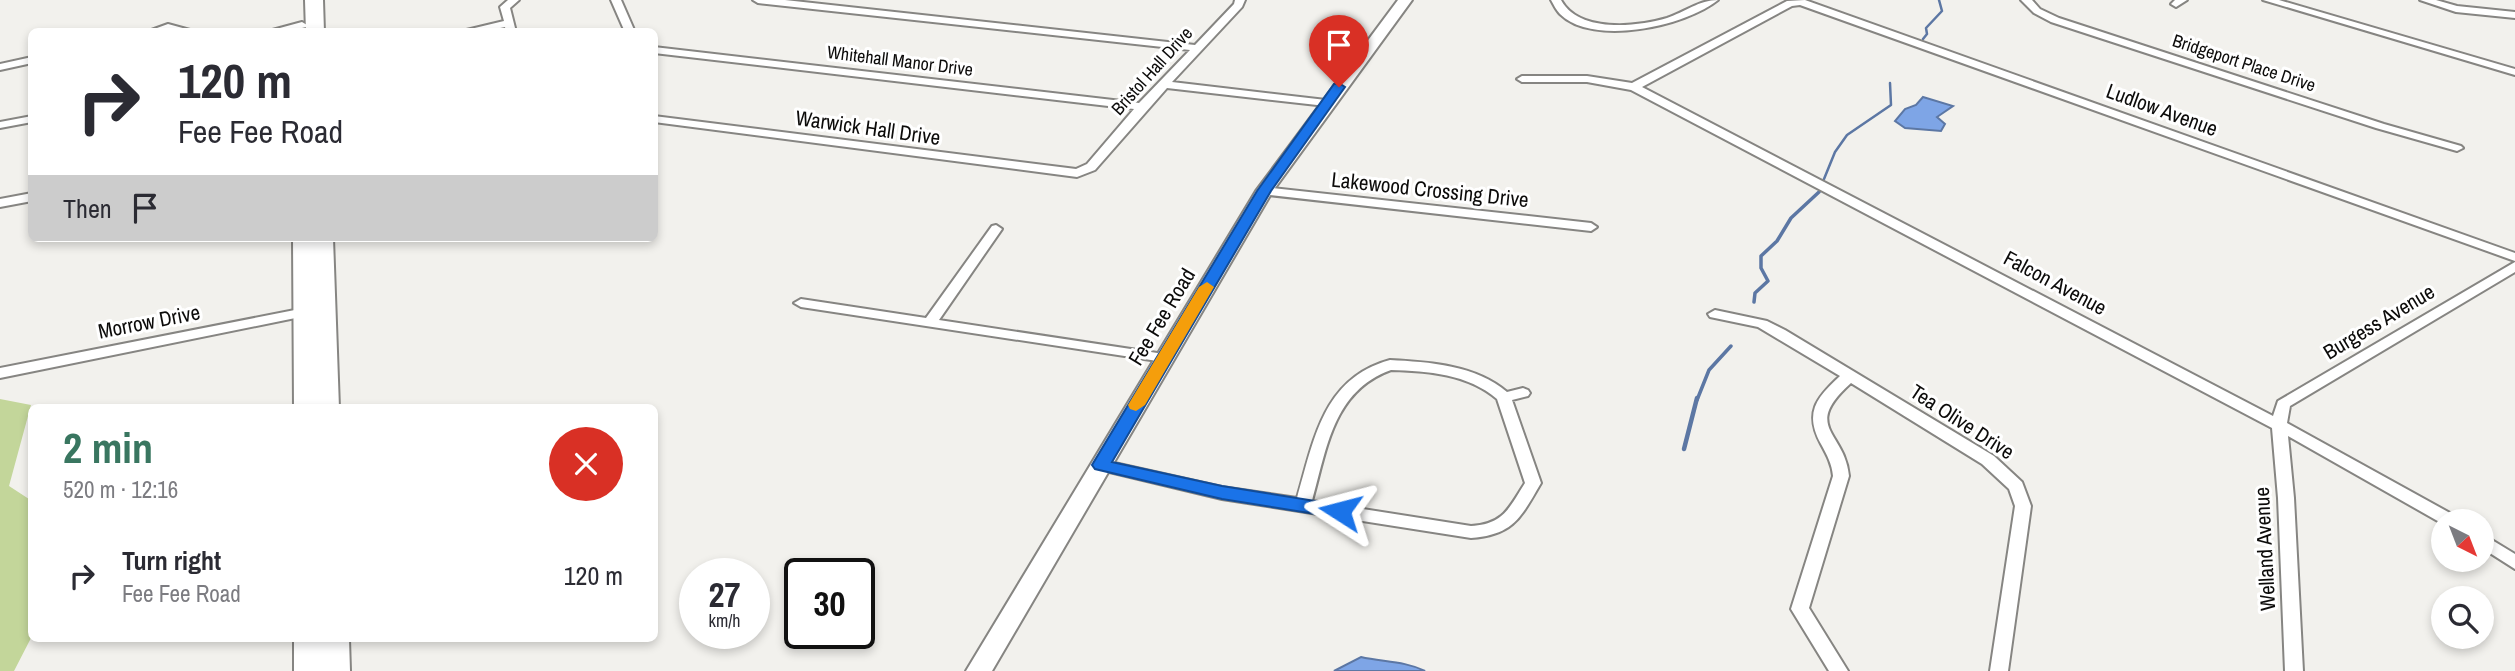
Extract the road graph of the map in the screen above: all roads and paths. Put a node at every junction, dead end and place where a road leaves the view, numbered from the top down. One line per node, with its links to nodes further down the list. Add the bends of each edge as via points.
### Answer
1 (301, 0): 16 (highway)
2 (314, 0): 17 (highway)
3 (616, 0): 18 (street)
4 (758, 0): 19 (street)
5 (1240, 0): 19 (street, Bristol Hall Drive)
6 (1405, 0): 27 (street, Fee Fee Road)
7 (1556, 0): 8 (street, via 1563,13 1592,25 1622,27 1661,22)
8 (1713, 0)
9 (2026, 0): 32 (street, Bridgeport Place Drive, via 2054,20)
10 (2268, 0): 23 (street)
11 (2425, 0): 14 (street, via 2456,9)
12 (511, 1): 15 (street, via 505,7)
13 (1796, 2): 26 (street); 41 (street, Ludlow Avenue)
14 (2515, 15)
15 (510, 27)
16 (306, 28)
17 (306, 28)
18 (628, 28)
19 (1196, 48): 25 (street, Bristol Hall Drive)
20 (658, 50): 28 (street, Whitehall Manor Drive)
21 (28, 61): 22 (street)
22 (0, 67)
23 (2515, 72)
24 (1522, 79): 26 (street, Falcon Avenue, via 1587,79)
25 (1164, 83): 27 (street); 28 (street, Bristol Hall Drive)
26 (1634, 87): 54 (street, Falcon Avenue)
27 (1326, 103): 34 (street, Fee Fee Road)
28 (1142, 107): 33 (street, Bristol Hall Drive, via 1090,168 1093,178 1076,180)
29 (28, 120): 31 (street)
30 (658, 120): 33 (street, Warwick Hall Drive)
31 (0, 125)
32 (2457, 148)
33 (1074, 173)
34 (1264, 191): 37 (street, Lakewood Crossing Drive); 47 (street, Fee Fee Road)
35 (28, 198): 36 (street)
36 (0, 203)
37 (1591, 227)
38 (996, 229): 46 (street)
39 (304, 242): 44 (highway)
40 (321, 242): 53 (highway)
41 (2515, 257)
42 (2515, 266): 54 (street, Burgess Avenue, via 2283,404)
43 (801, 303): 46 (street)
44 (305, 312): 48 (street, Morrow Drive); 52 (highway)
45 (1715, 314): 49 (street, Tea Olive Drive, via 1762,324)
46 (930, 322): 47 (street)
47 (1164, 358): 55 (street, Fee Fee Road)
48 (0, 373)
49 (1849, 376): 65 (street, via 1818,412 1817,423 1841,466 1841,476 1800,609); 66 (street, Tea Olive Drive, via 1971,448 2016,486 2022,506)
50 (1523, 393): 51 (street)
51 (1504, 397): 56 (street, via 1475,377 1404,365 1368,371 1349,387 1330,415); 56 (street, via 1532,483 1520,506 1501,526 1471,532)
52 (307, 404)
53 (326, 404)
54 (2279, 425): 57 (street, Falcon Avenue); 67 (street, Welland Avenue)
55 (1101, 465): 56 (street, via 1222,493); 64 (street, Fee Fee Road)
56 (1303, 505)
57 (2432, 509)
58 (2494, 548): 59 (street)
59 (2515, 563)
60 (310, 642): 62 (highway)
61 (333, 642): 63 (highway)
62 (310, 671)
63 (334, 671)
64 (979, 671)
65 (1839, 671)
66 (1999, 671)
67 (2294, 671)

